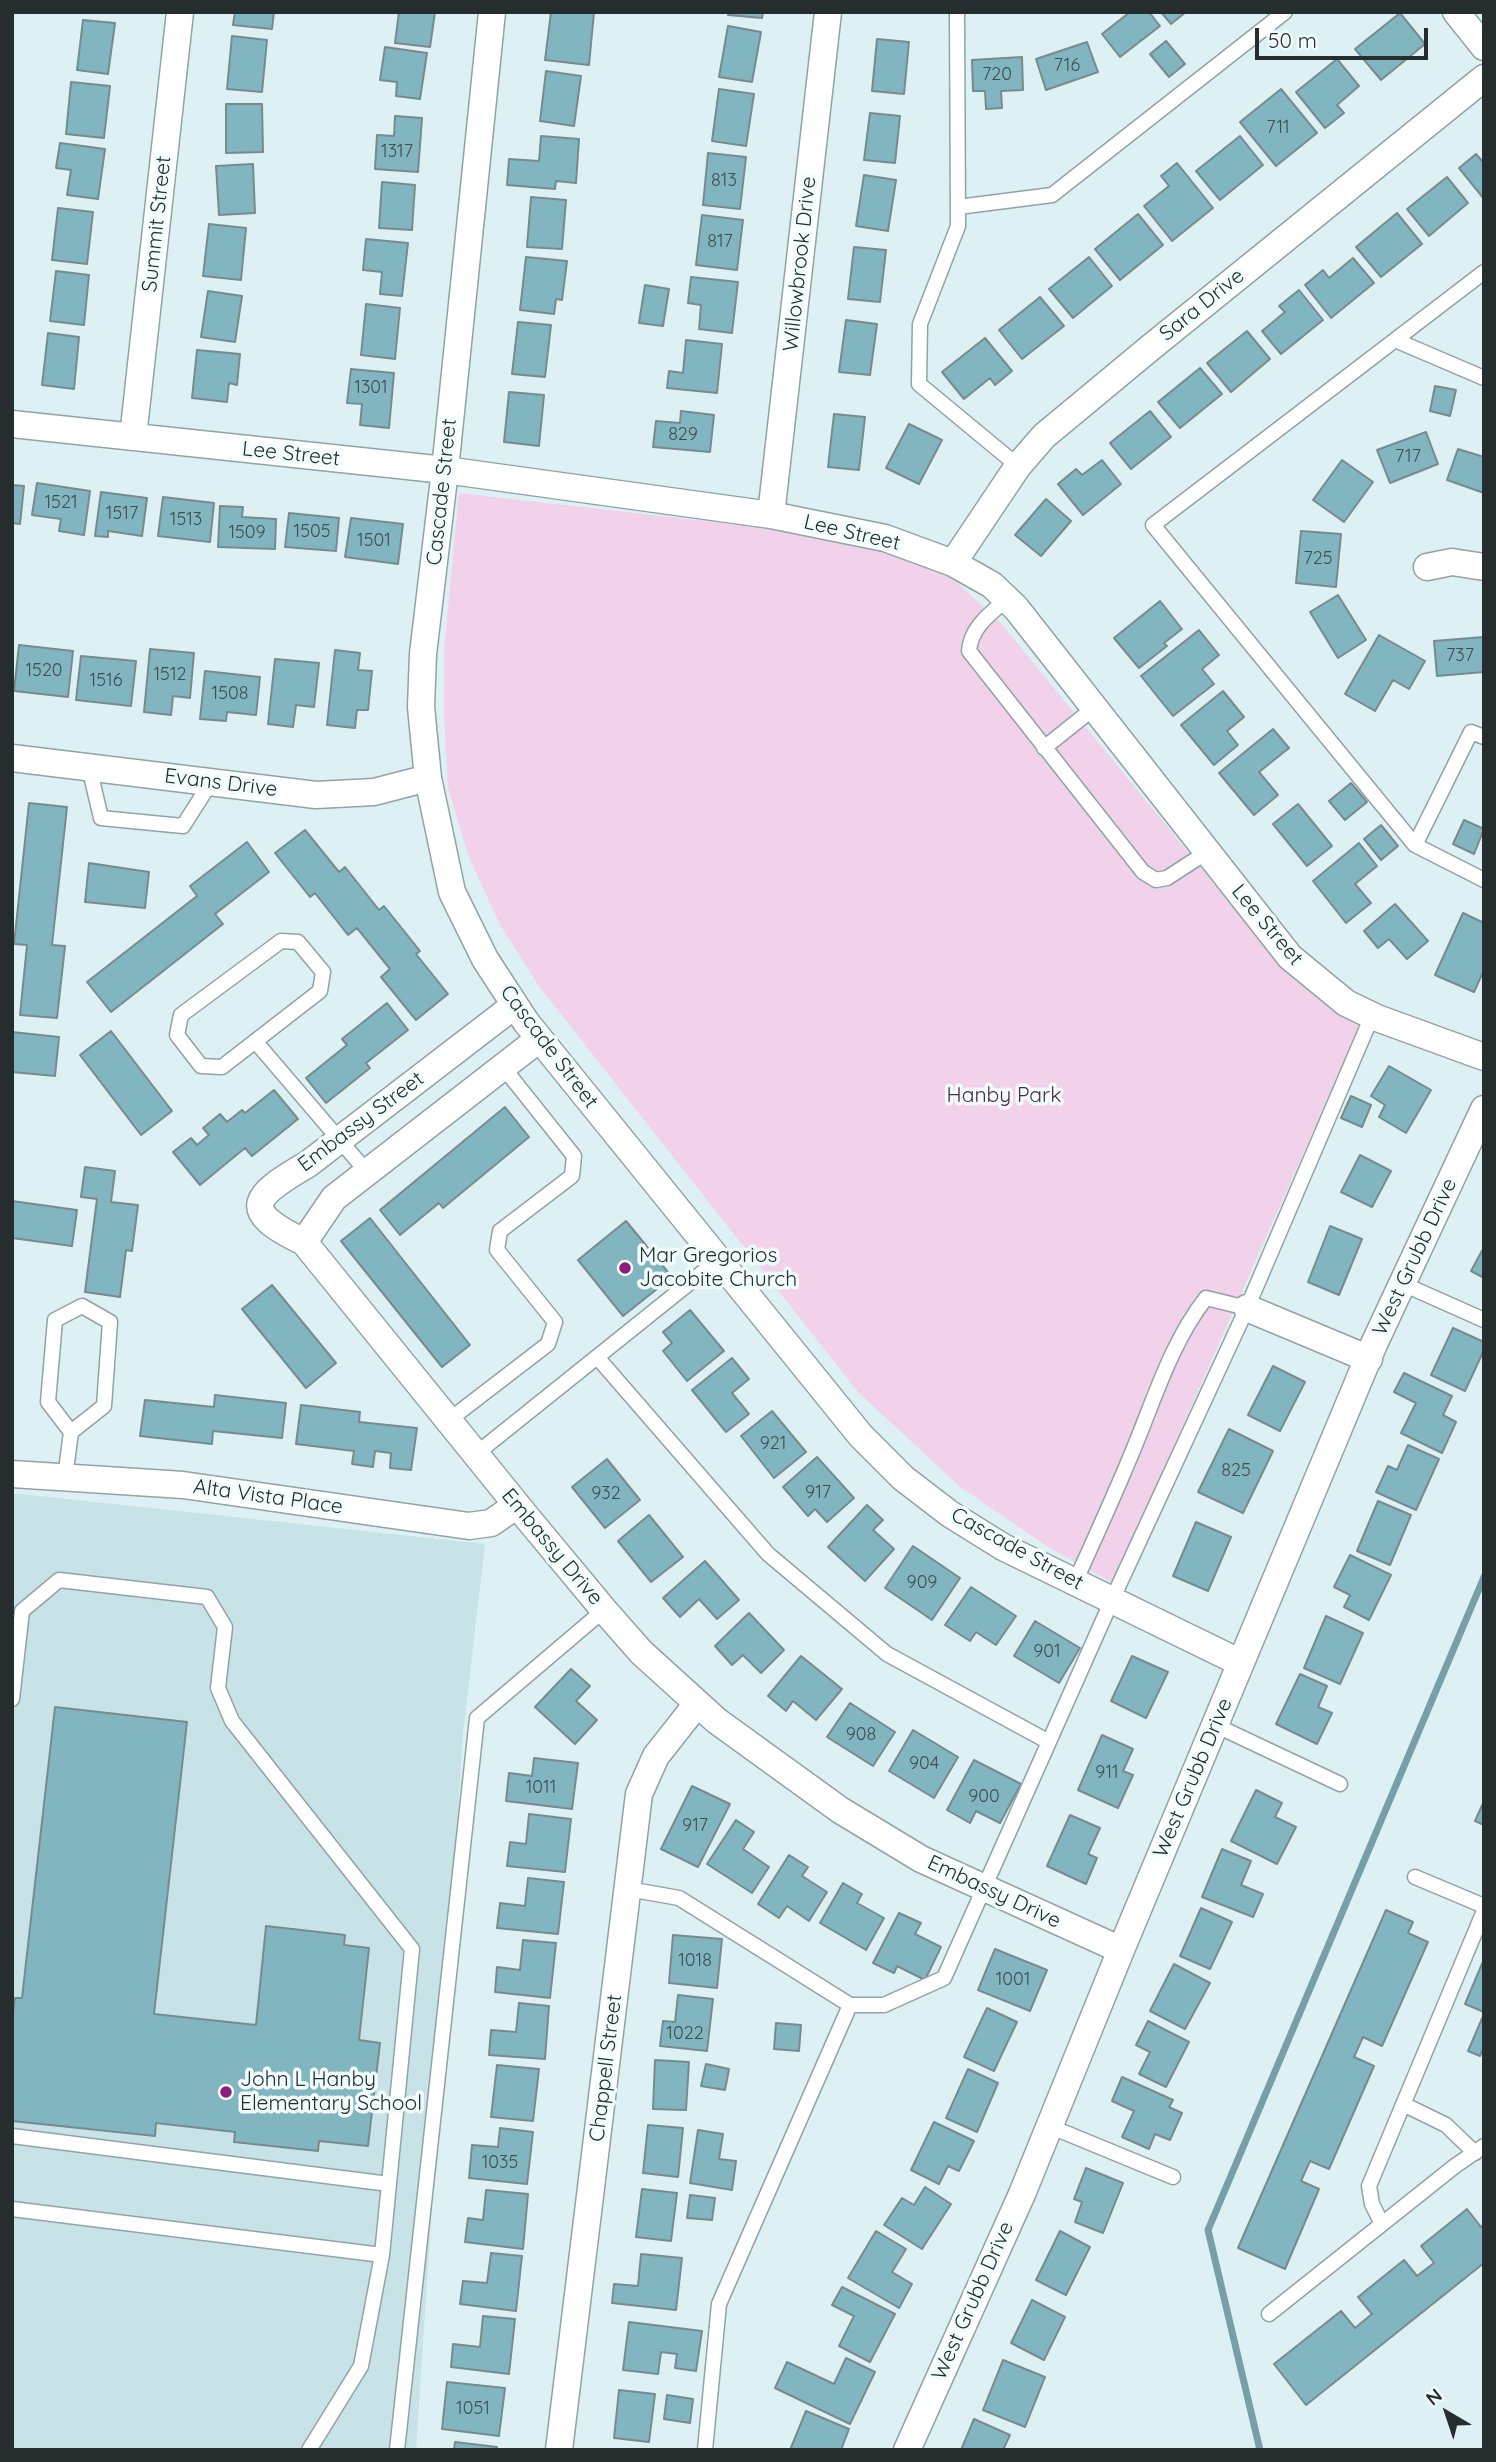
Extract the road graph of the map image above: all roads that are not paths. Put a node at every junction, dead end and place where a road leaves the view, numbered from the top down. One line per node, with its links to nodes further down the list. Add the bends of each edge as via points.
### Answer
1 (180, 12): 14 (street, Summit Street)
2 (492, 12): 16 (street, Cascade Street)
3 (828, 12): 17 (street, Willowbrook Drive)
4 (957, 12): 9 (lane)
5 (1285, 12): 9 (lane, via 1052,195)
6 (1456, 12): 7 (street)
7 (1484, 47)
8 (1484, 78): 15 (street, Sara Drive, via 1044,436)
9 (958, 207): 15 (lane, via 958,226 920,324 919,384)
10 (1484, 272): 11 (lane)
11 (1395, 340): 12 (lane); 29 (lane, via 1153,525)
12 (1484, 379)
13 (12, 424): 14 (street, Lee Street)
14 (133, 437): 16 (street, Lee Street)
15 (1017, 466): 18 (street, Sara Drive)
16 (445, 470): 17 (street, Lee Street); 27 (street, Cascade Street, via 423,654 421,707)
17 (771, 515): 18 (street, Lee Street, via 885,538)
18 (953, 563): 21 (street, Lee Street)
19 (1484, 566): 20 (street, via 1452,562)
20 (1427, 567)
21 (1007, 599): 22 (street, Lee Street); 24 (lane, via 977,627 969,651)
22 (1094, 708): 24 (lane); 30 (street, Lee Street)
23 (1484, 737): 29 (lane, via 1471,732)
24 (1044, 748): 30 (lane, via 1143,872 1156,880 1167,878)
25 (12, 758): 26 (street, Evans Drive)
26 (89, 767): 28 (street, Evans Drive); 28 (lane, via 101,818 183,826)
27 (428, 778): 28 (street, Evans Drive, via 374,792 316,795); 32 (street, Cascade Street, via 452,892 485,960)
28 (211, 782)
29 (1415, 845): 31 (lane)
30 (1208, 852): 33 (street, Lee Street, via 1290,957 1346,1003)
31 (1484, 880)
32 (515, 1005): 34 (street, Cascade Street); 39 (street, Embassy Street)
33 (1372, 1016): 36 (street, Lee Street); 44 (lane)
34 (539, 1039): 37 (street); 42 (street, Cascade Street)
35 (256, 1041): 35 (lane, via 222,1068 201,1066 177,1035 181,1015 281,941 298,942 323,972 320,991); 39 (lane)
36 (1484, 1057)
37 (503, 1067): 40 (street); 48 (lane, via 574,1156 572,1176 500,1231 498,1250 555,1322 548,1344)
38 (1484, 1109): 43 (street, West Grubb Drive)
39 (339, 1140): 40 (lane); 41 (street, Embassy Street, via 281,1180 260,1201 264,1218)
40 (367, 1172): 41 (street, via 334,1198)
41 (304, 1242): 48 (street, Embassy Drive)
42 (718, 1259): 46 (lane); 54 (street, Cascade Street, via 861,1436 903,1478 1003,1547)
43 (1403, 1283): 45 (lane); 47 (street, West Grubb Drive)
44 (1247, 1308): 47 (street); 54 (lane, via 1206,1298 1191,1318); 55 (lane)
45 (1484, 1320)
46 (597, 1357): 50 (lane); 61 (lane, via 768,1554 887,1654)
47 (1369, 1359): 57 (street, West Grubb Drive)
48 (449, 1420): 50 (street, Embassy Drive)
49 (71, 1432): 49 (lane, via 48,1402 55,1320 82,1306 110,1322 104,1406); 52 (lane)
50 (476, 1454): 53 (street, Embassy Drive)
51 (12, 1474): 52 (street, Alta Vista Place)
52 (65, 1478): 53 (street, Alta Vista Place, via 183,1485 470,1526 491,1523)
53 (517, 1505): 56 (street, Embassy Drive)
54 (1075, 1582): 55 (street, Cascade Street)
55 (1112, 1600): 57 (street, Cascade Street); 61 (lane)
56 (604, 1610): 59 (street, Embassy Drive); 80 (lane, via 477,1718)
57 (1241, 1663): 60 (street, West Grubb Drive)
58 (12, 1699): 74 (lane, via 22,1611 59,1580 207,1597 225,1627 218,1688 232,1721 412,1948)
59 (697, 1704): 64 (street, Embassy Drive, via 840,1810 921,1859); 65 (street, Chappell Street, via 656,1756 639,1794)
60 (1215, 1725): 62 (lane); 67 (street, West Grubb Drive)
61 (1049, 1742): 64 (lane)
62 (1340, 1784)
63 (1415, 1877): 66 (lane)
64 (985, 1888): 67 (street, Embassy Drive); 68 (lane, via 944,1978 884,2005)
65 (628, 1889): 68 (lane, via 679,1898); 81 (street, Chappell Street)
66 (1484, 1908): 69 (lane)
67 (1121, 1950): 70 (street, West Grubb Drive)
68 (850, 2005): 82 (lane, via 719,2304)
69 (1403, 2104): 72 (lane, via 1446,2125); 76 (lane, via 1369,2186)
70 (1049, 2126): 73 (lane); 83 (street, West Grubb Drive)
71 (12, 2136): 74 (lane)
72 (1479, 2149): 76 (lane)
73 (1173, 2177)
74 (389, 2184): 77 (lane)
75 (12, 2209): 77 (lane)
76 (1382, 2224): 78 (lane)
77 (382, 2255): 79 (lane, via 361,2366)
78 (1269, 2314)
79 (309, 2450)
80 (397, 2450)
81 (559, 2450)
82 (705, 2450)
83 (907, 2450)

